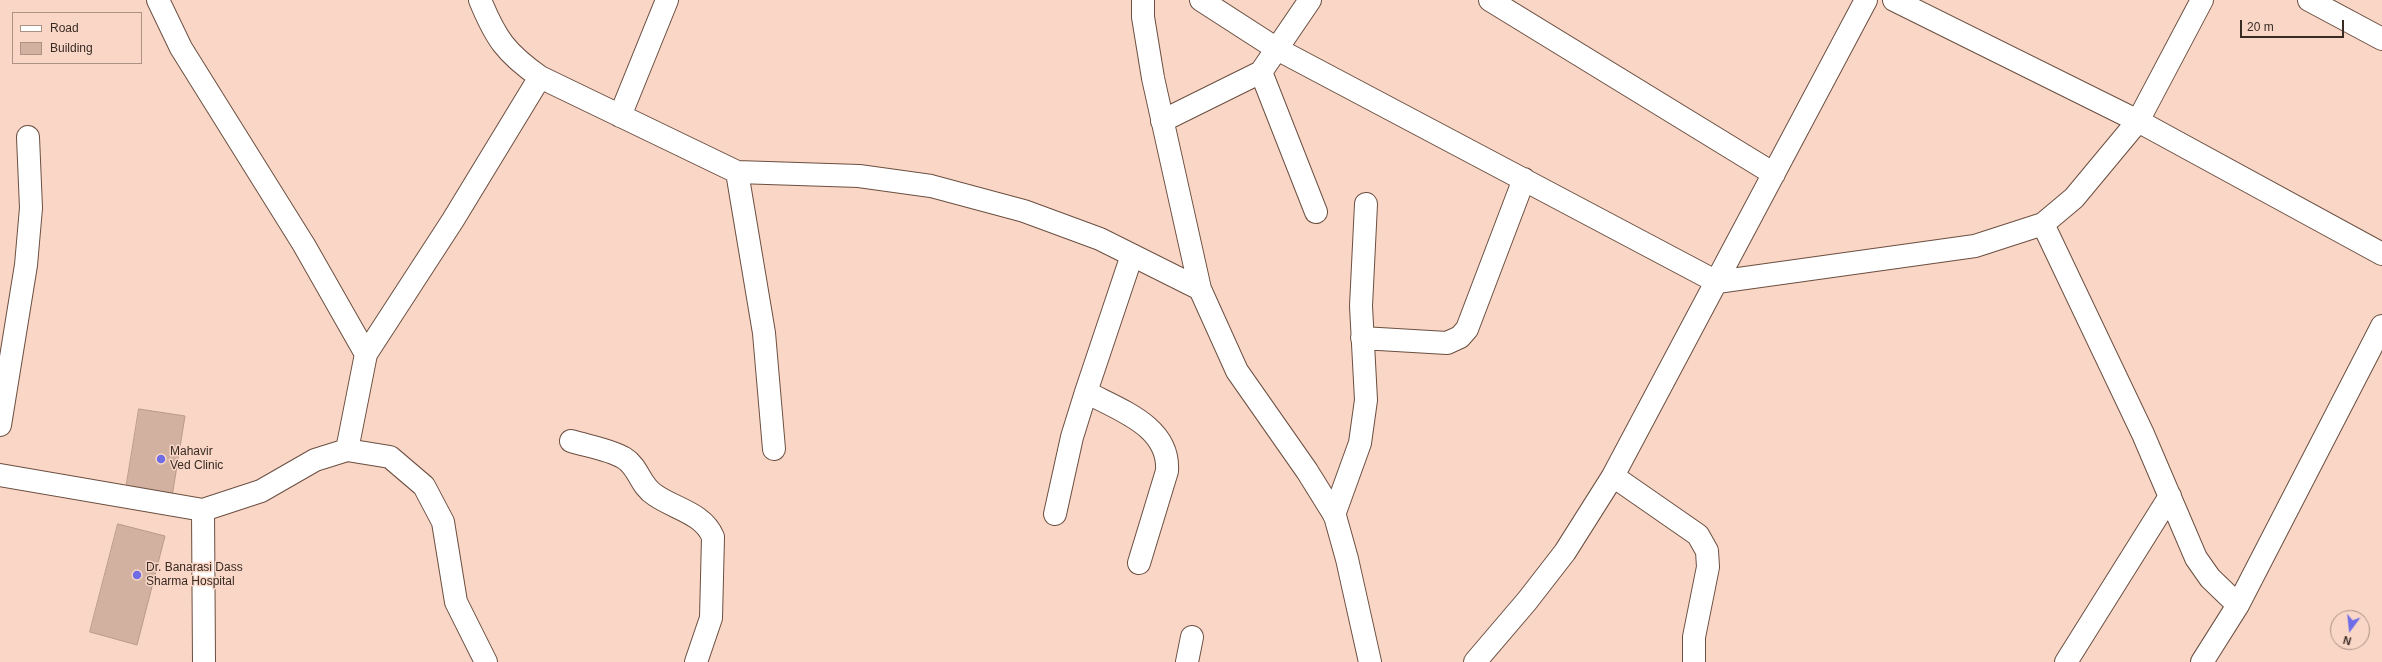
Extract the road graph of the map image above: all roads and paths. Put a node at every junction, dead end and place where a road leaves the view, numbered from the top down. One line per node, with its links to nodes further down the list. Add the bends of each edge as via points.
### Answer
1 (158, 0): 32 (street, via 181,48 304,245)
2 (480, 0): 15 (street, via 491,28 514,58)
3 (667, 0): 16 (street)
4 (1144, 0): 17 (street, via 1143,17)
5 (1201, 0): 13 (street)
6 (1310, 0): 13 (street)
7 (1490, 0): 21 (street)
8 (1866, 0): 21 (street)
9 (1894, 0): 18 (street)
10 (2202, 0): 18 (street)
11 (2309, 0): 12 (street)
12 (2382, 39)
13 (1277, 49): 14 (street); 22 (street)
14 (1261, 72): 17 (street); 24 (street)
15 (540, 77): 16 (street); 32 (street, via 453,220)
16 (620, 116): 20 (street)
17 (1162, 121): 29 (street)
18 (2138, 122): 25 (street, via 2074,198); 26 (street)
19 (28, 137): 34 (street, via 31,208 26,265)
20 (737, 172): 27 (street, via 859,176 930,186 1024,211 1100,239); 36 (street, via 764,333)
21 (1774, 174): 28 (street)
22 (1524, 179): 28 (street); 31 (street, via 1468,329 1460,337 1447,343)
23 (1366, 204): 31 (street)
24 (1316, 212)
25 (2043, 224): 28 (street, via 1975,246); 40 (street)
26 (2382, 254)
27 (1132, 256): 29 (street); 33 (street)
28 (1717, 282): 39 (street)
29 (1200, 289): 43 (street, via 1237,371 1307,471)
30 (2382, 326): 45 (street)
31 (1362, 338): 43 (street, via 1366,400 1360,443)
32 (366, 354): 37 (street)
33 (1086, 392): 42 (street, via 1072,437); 44 (street, via 1156,434 1168,458 1167,471)
34 (0, 425)
35 (571, 441): 49 (street, via 622,457 633,464 645,486 653,494 700,518 708,526 713,537 711,618)
36 (774, 449)
37 (347, 450): 41 (street, via 315,460 261,491); 48 (street, via 390,457 424,486 443,522 456,602)
38 (0, 475): 41 (street)
39 (1613, 476): 52 (street, via 1565,552); 53 (street, via 1698,535 1707,551 1708,567 1694,637)
40 (2170, 496): 45 (street, via 2196,558 2210,578); 54 (street)
41 (203, 510): 47 (street)
42 (1055, 514)
43 (1334, 515): 51 (street, via 1347,559)
44 (1139, 563)
45 (2238, 605): 55 (street)
46 (1192, 637): 50 (street)
47 (204, 662)
48 (486, 662)
49 (696, 662)
50 (1187, 662)
51 (1370, 662)
52 (1475, 662)
53 (1694, 662)
54 (2066, 662)
55 (2202, 662)

